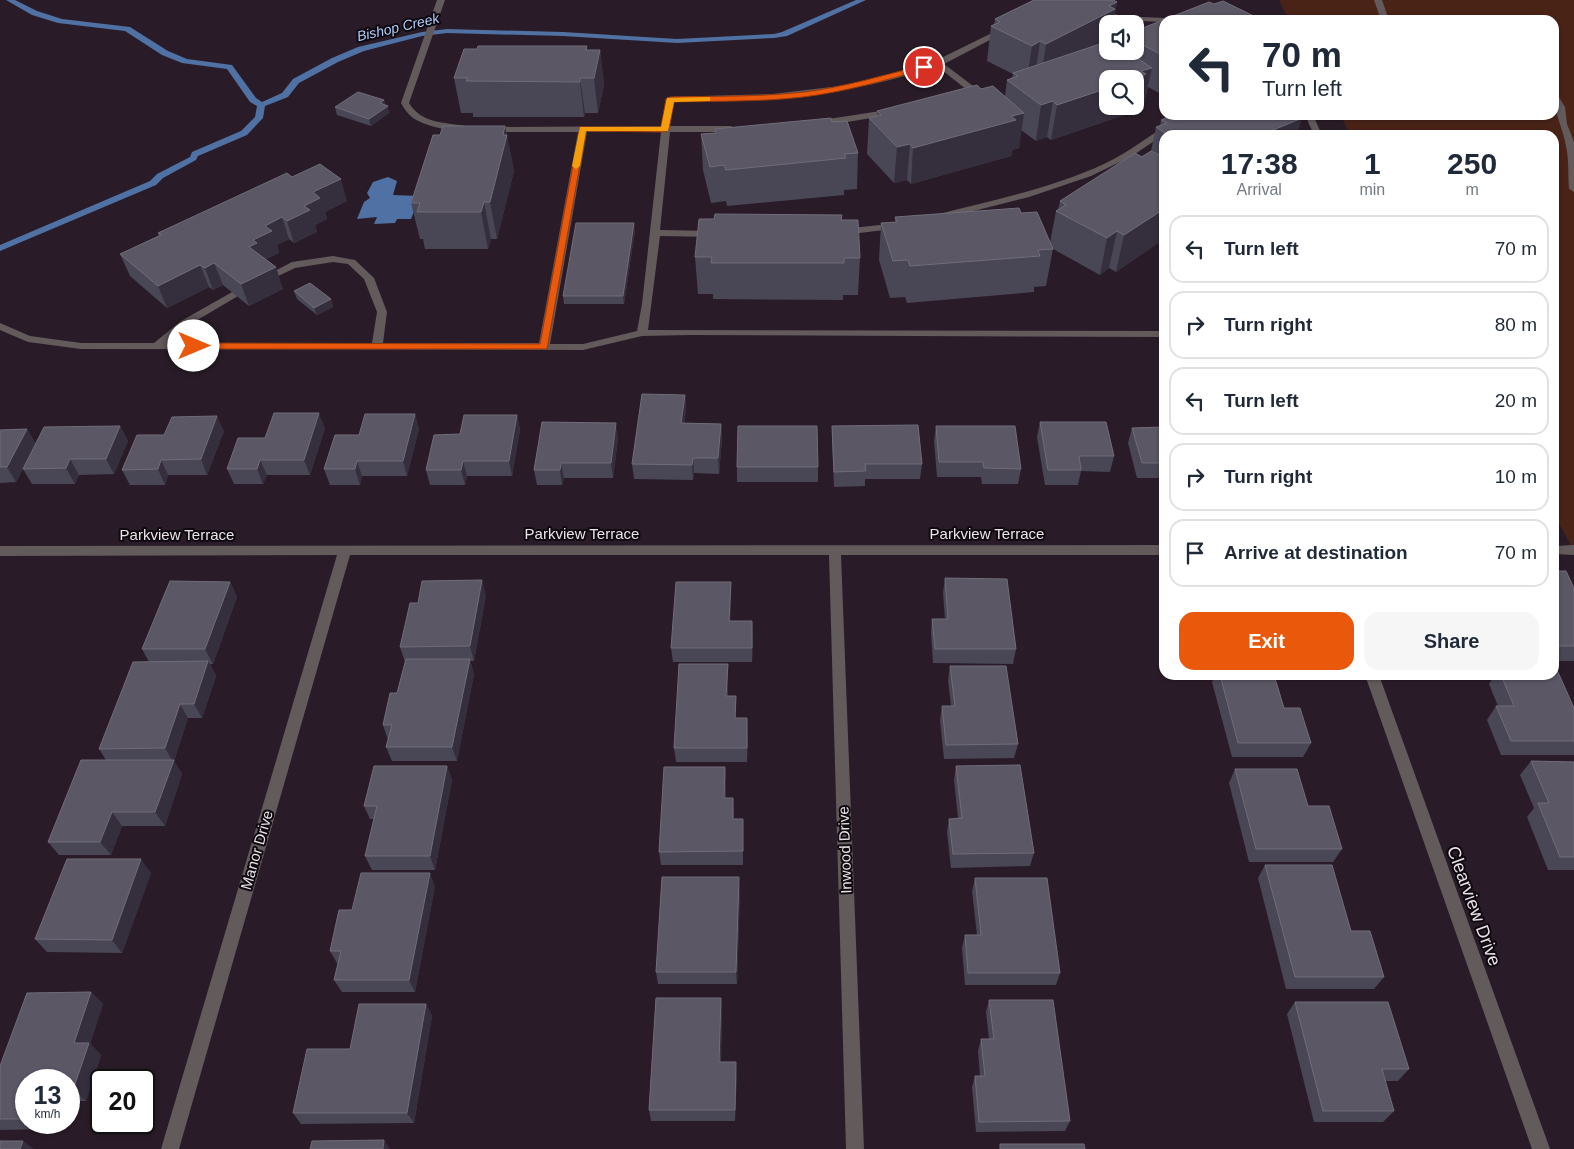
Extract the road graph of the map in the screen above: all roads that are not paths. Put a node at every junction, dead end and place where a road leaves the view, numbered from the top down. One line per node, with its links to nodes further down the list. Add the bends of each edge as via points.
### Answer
1 (441, 0): 13 (street, via 407,94 405,103 408,111 433,124 466,129)
2 (1072, 0): 5 (street, via 1119,18)
3 (1378, 0): 4 (street)
4 (1383, 15)
5 (1159, 20)
6 (1016, 25): 7 (street)
7 (938, 63): 8 (street, via 974,91); 14 (street, via 880,80 804,94 670,99)
8 (956, 94)
9 (1559, 105): 18 (street, via 1571,146)
10 (904, 108): 12 (street, via 887,114)
11 (1180, 120): 16 (street)
12 (805, 126)
13 (583, 128): 14 (street); 31 (street)
14 (665, 129): 15 (street); 21 (street)
15 (741, 129)
16 (1164, 130)
17 (1159, 133): 19 (street, via 1107,166 1024,196)
18 (1574, 189)
19 (932, 219)
20 (905, 224): 22 (street, via 876,230)
21 (655, 233): 23 (street); 27 (street)
22 (830, 233)
23 (721, 234)
24 (268, 277): 30 (street, via 292,265 333,259 351,262 369,278 382,312)
25 (234, 294): 29 (street, via 185,323)
26 (0, 326): 29 (street, via 28,339 64,344)
27 (642, 333): 28 (street); 31 (street, via 583,347)
28 (1159, 334)
29 (157, 346): 30 (street)
30 (377, 347): 31 (street)
31 (544, 347)
32 (345, 550): 33 (street, Parkview Terrace); 37 (street, Parkview Terrace); 39 (street, Manor Drive)
33 (835, 550): 34 (street, Parkview Terrace); 40 (street, Inwood Drive)
34 (1159, 550)
35 (1559, 550): 36 (street)
36 (1574, 550)
37 (0, 551)
38 (1374, 680): 41 (street, Clearview Drive)
39 (170, 1149)
40 (855, 1149)
41 (1541, 1149)

